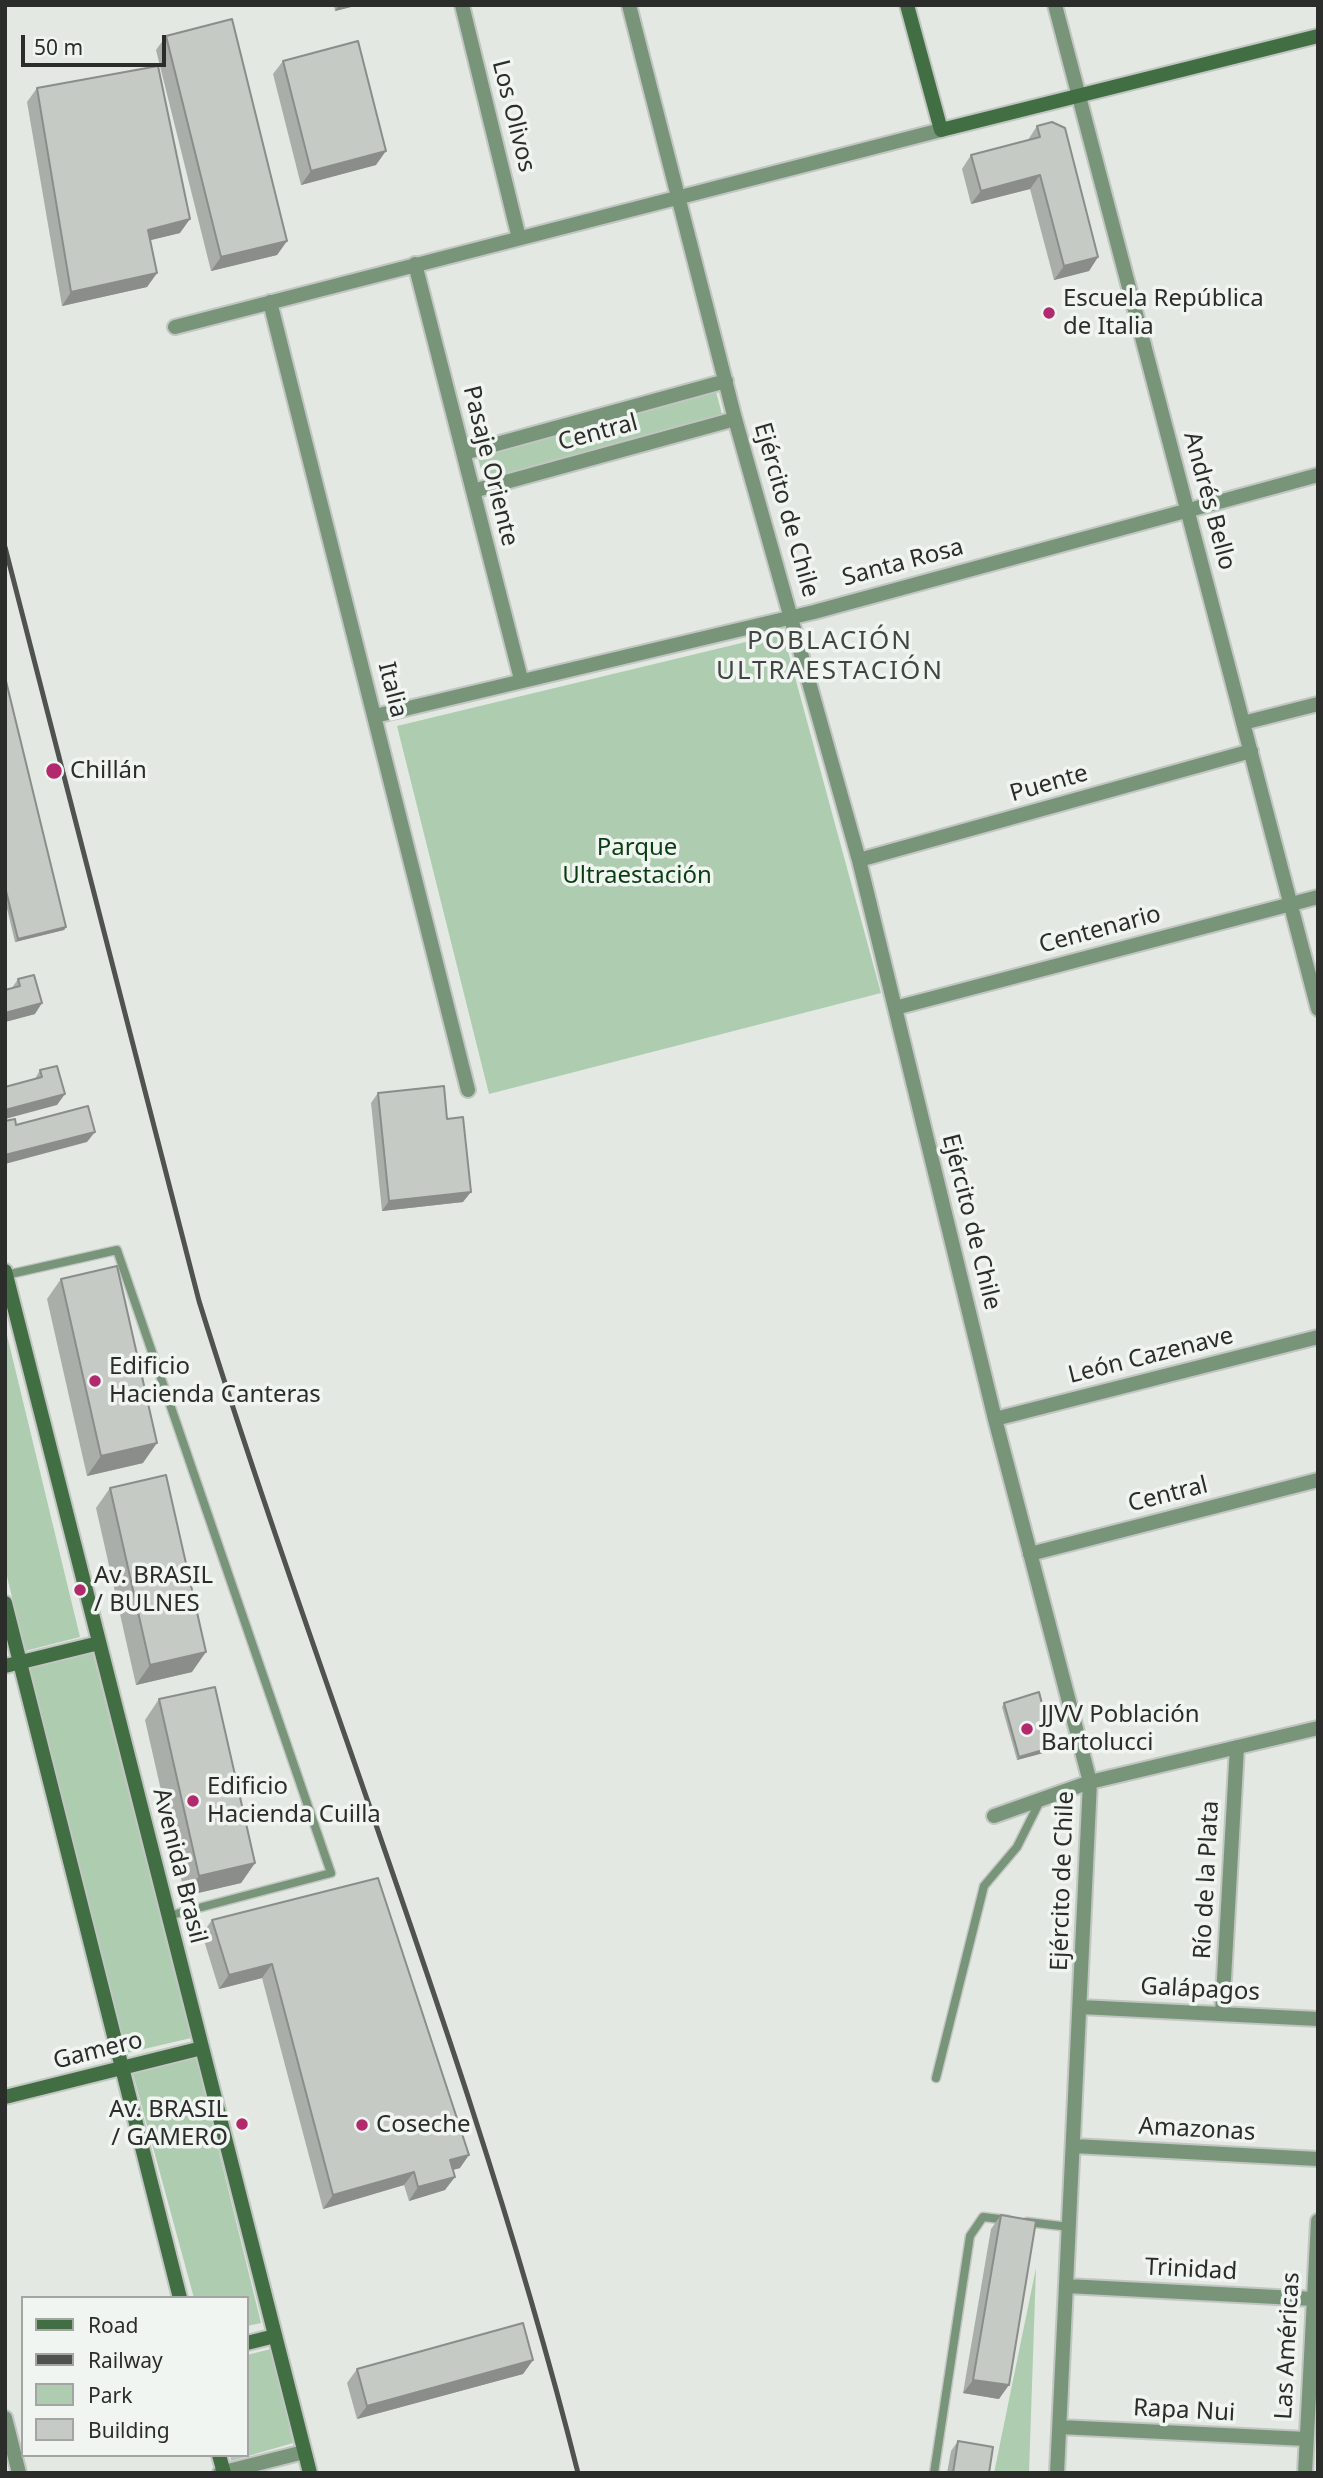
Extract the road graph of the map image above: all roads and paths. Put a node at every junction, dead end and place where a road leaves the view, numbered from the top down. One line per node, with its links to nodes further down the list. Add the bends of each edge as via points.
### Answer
1 (462, 5): 9 (street, Los Olivos)
2 (629, 5): 8 (street, Ejército de Chile)
3 (907, 5): 7 (main road)
4 (1055, 5): 6 (street, Andrés Bello)
5 (1318, 36): 6 (main road)
6 (1079, 96): 7 (main road); 18 (street, Andrés Bello)
7 (941, 130): 8 (street)
8 (678, 196): 9 (street); 13 (street, Ejército de Chile)
9 (519, 237): 10 (street)
10 (415, 264): 11 (street); 15 (street, Pasaje Oriente)
11 (270, 302): 12 (street); 22 (street, Italia)
12 (175, 327)
13 (726, 382): 14 (street, Ejército de Chile); 15 (street, Central)
14 (735, 419): 17 (street, Central); 19 (street, Ejército de Chile)
15 (464, 453): 17 (street, Pasaje Oriente)
16 (1318, 475): 18 (street, Santa Rosa)
17 (473, 491): 20 (street, Pasaje Oriente)
18 (1187, 509): 19 (street, Santa Rosa); 23 (street, Andrés Bello)
19 (793, 616): 20 (street, Santa Rosa); 25 (street, Ejército de Chile)
20 (522, 679): 22 (street, Santa Rosa)
21 (1318, 704): 23 (street)
22 (375, 716): 30 (street, Italia)
23 (1243, 723): 24 (street, Andrés Bello)
24 (1251, 751): 25 (street, Puente); 27 (street, Andrés Bello)
25 (859, 860): 28 (street, Ejército de Chile)
26 (1318, 897): 27 (street, Centenario)
27 (1290, 904): 28 (street, Centenario); 29 (street, Andrés Bello)
28 (895, 1008): 33 (street, Ejército de Chile)
29 (1318, 1009)
30 (468, 1090)
31 (6, 1273): 37 (main road, Avenida Brasil); 45 (lane, via 117,1250 331,1873)
32 (1318, 1337): 33 (street, León Cazenave)
33 (995, 1419): 35 (street, Ejército de Chile)
34 (1318, 1480): 35 (street, Central)
35 (1030, 1554): 42 (street, Ejército de Chile)
36 (5, 1603): 38 (main road)
37 (99, 1643): 38 (main road); 45 (main road, Avenida Brasil)
38 (20, 1662): 39 (main road); 50 (main road)
39 (5, 1666)
40 (1318, 1728): 41 (street)
41 (1237, 1747): 42 (street); 47 (street, Río de la Plata)
42 (1090, 1782): 43 (street); 46 (street, Ejército de Chile)
43 (1041, 1799): 44 (street); 51 (lane, via 1017,1847 984,1886)
44 (994, 1816)
45 (169, 1916): 49 (main road, Avenida Brasil)
46 (1081, 2007): 47 (street, Galápagos); 53 (street, Ejército de Chile)
47 (1222, 2014): 48 (street, Galápagos)
48 (1318, 2019)
49 (202, 2048): 50 (main road, Gamero); 60 (main road, Avenida Brasil)
50 (122, 2068): 52 (main road, Gamero); 58 (main road)
51 (936, 2078)
52 (5, 2097)
53 (1074, 2146): 54 (street, Amazonas); 56 (street, Ejército de Chile)
54 (1318, 2159)
55 (1318, 2221): 59 (street, Las Américas)
56 (1070, 2227): 57 (street, Ejército de Chile); 70 (lane, via 983,2217 970,2236)
57 (1067, 2286): 59 (street, Trinidad); 64 (street, Ejército de Chile)
58 (179, 2296)
59 (1314, 2299): 62 (street, Las Américas)
60 (275, 2336): 61 (main road); 66 (main road, Avenida Brasil)
61 (248, 2343)
62 (1314, 2361): 65 (street, Las Américas)
63 (5, 2418): 68 (street)
64 (1059, 2427): 65 (street, Rapa Nui); 71 (street, Ejército de Chile)
65 (1306, 2440): 72 (street, Las Américas)
66 (304, 2452): 67 (street); 69 (main road, Avenida Brasil)
67 (222, 2472)
68 (19, 2473)
69 (310, 2473)
70 (934, 2473)
71 (1057, 2473)
72 (1305, 2473)

